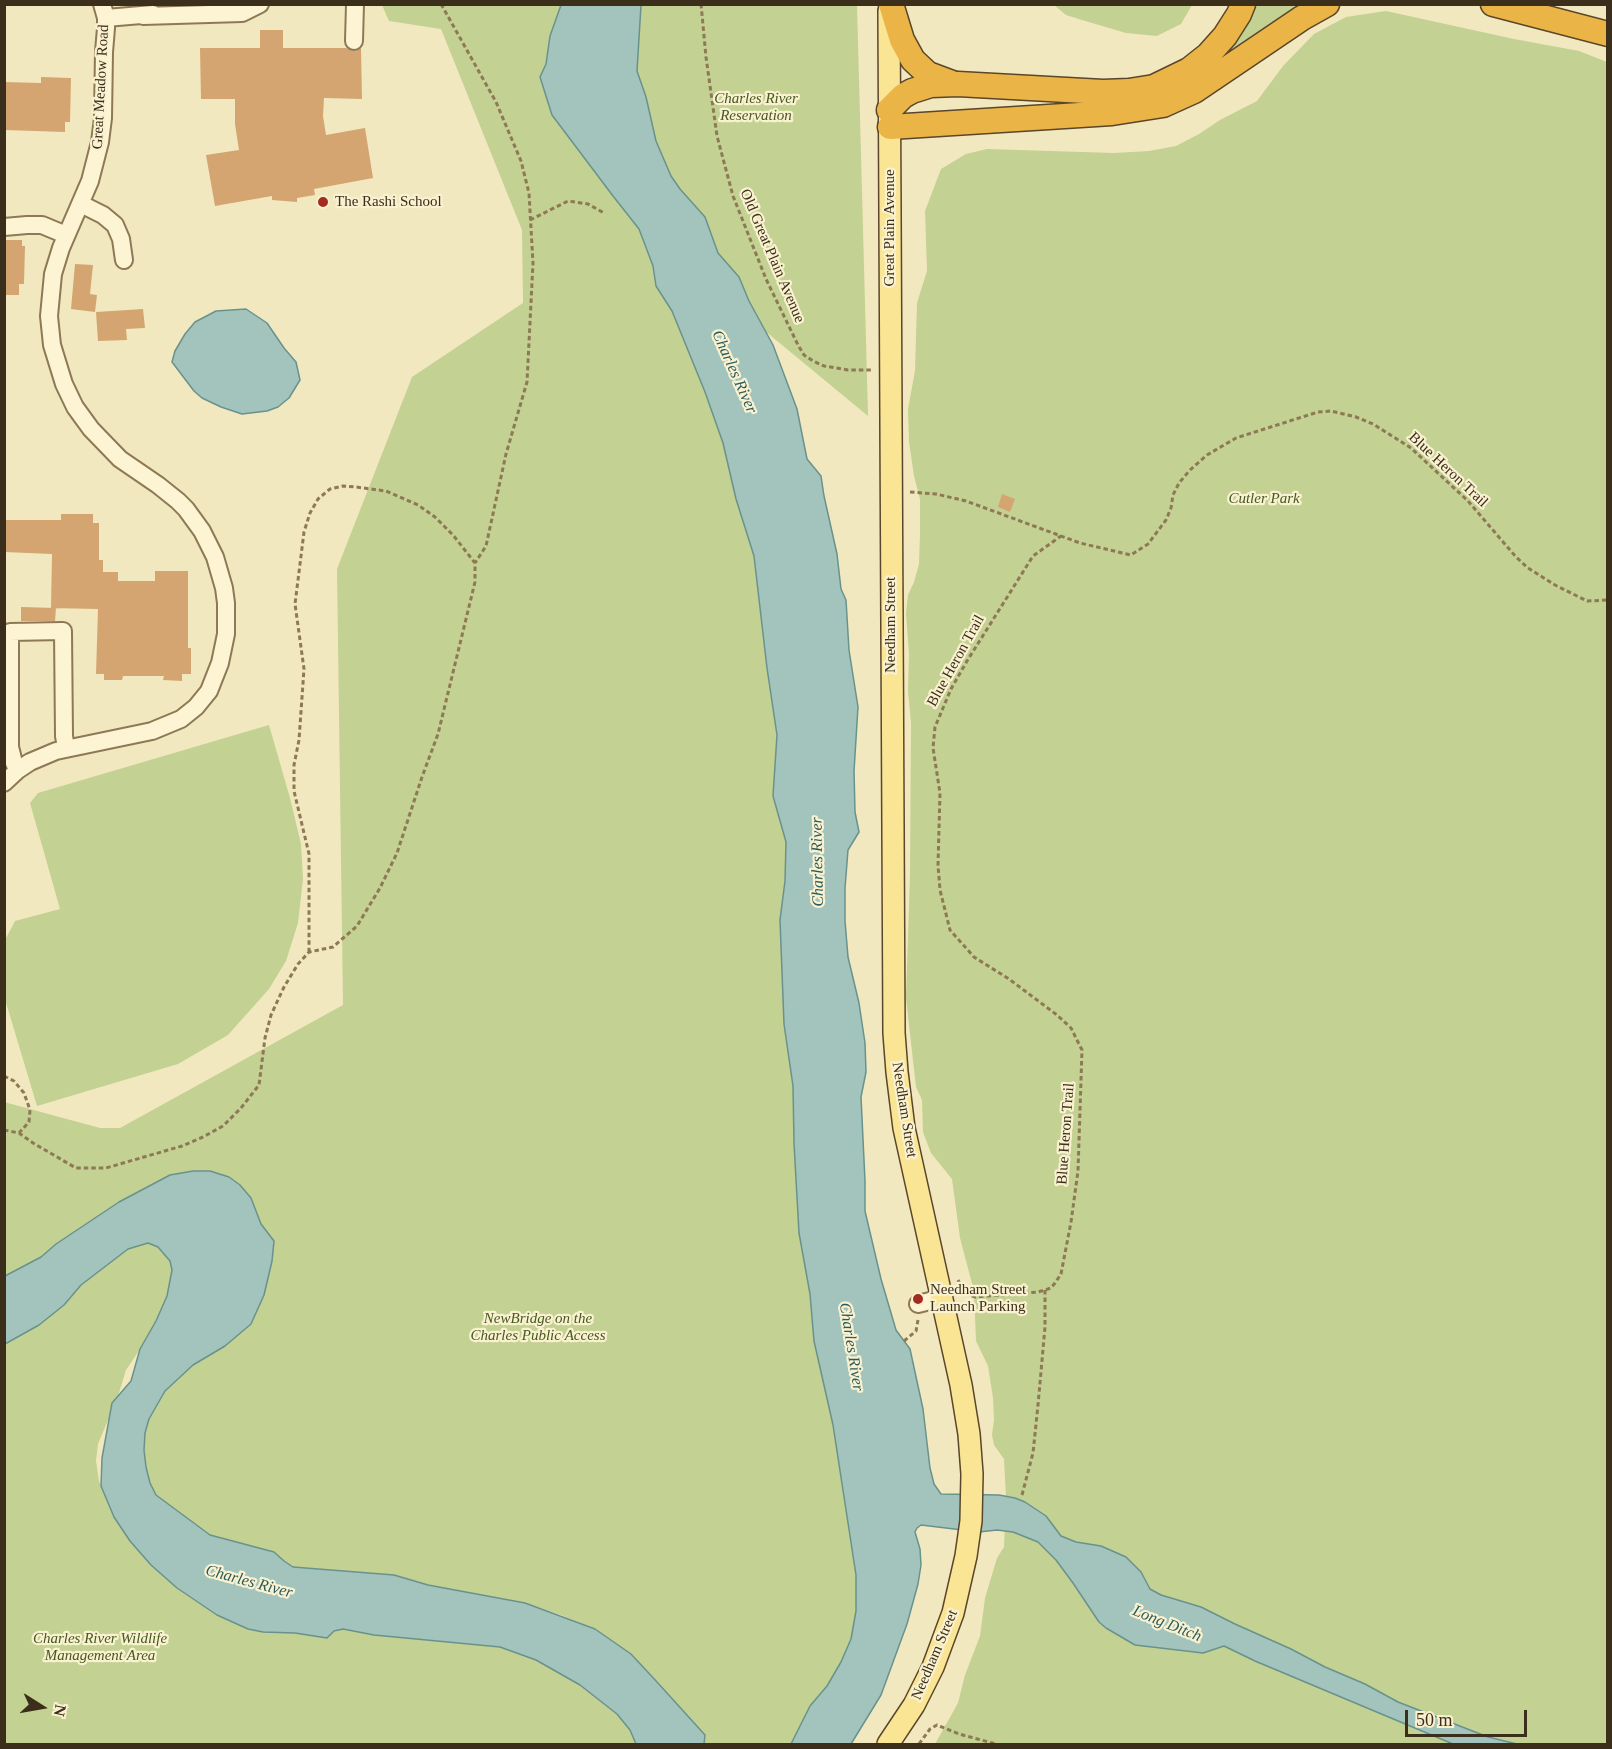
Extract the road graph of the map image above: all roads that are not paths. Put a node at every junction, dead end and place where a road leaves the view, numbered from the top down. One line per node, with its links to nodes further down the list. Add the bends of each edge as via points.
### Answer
1 (172, 4): 9 (street)
2 (260, 4): 9 (street, via 242,13)
3 (355, 4): 11 (street)
4 (890, 4): 12 (highway, via 913,60 928,74); 13 (main road, Great Plain Avenue)
5 (1243, 4): 12 (highway, via 1225,36 1208,55 1189,70 1154,87 1103,92)
6 (1327, 4): 13 (highway, via 1194,91 1163,105 1112,113)
7 (1493, 4): 10 (highway)
8 (104, 11): 9 (street); 14 (street, Great Meadow Road, via 103,118 100,142)
9 (143, 16)
10 (1608, 34)
11 (354, 41)
12 (958, 84): 13 (highway, via 921,87 903,96)
13 (890, 118): 18 (main road, Great Plain Avenue)
14 (81, 204): 16 (street, Great Meadow Road); 17 (street, via 115,225)
15 (4, 227): 16 (street, via 42,225)
16 (66, 235): 19 (street, Great Meadow Road, via 53,274 49,316 52,345 64,384 83,419 105,446 178,501 194,519 220,572 227,618 215,678 189,713 152,730)
17 (124, 260)
18 (890, 451): 22 (main road, Needham Street, via 894,1033 904,1128)
19 (66, 748): 20 (street, Great Meadow Road); 20 (street, via 63,631 10,633 10,747)
20 (18, 770): 21 (street, Great Meadow Road)
21 (4, 783)
22 (942, 1298): 23 (street); 24 (main road, Needham Street, via 970,1443 968,1546 957,1603 943,1644 914,1705)
23 (918, 1304)
24 (888, 1744)

